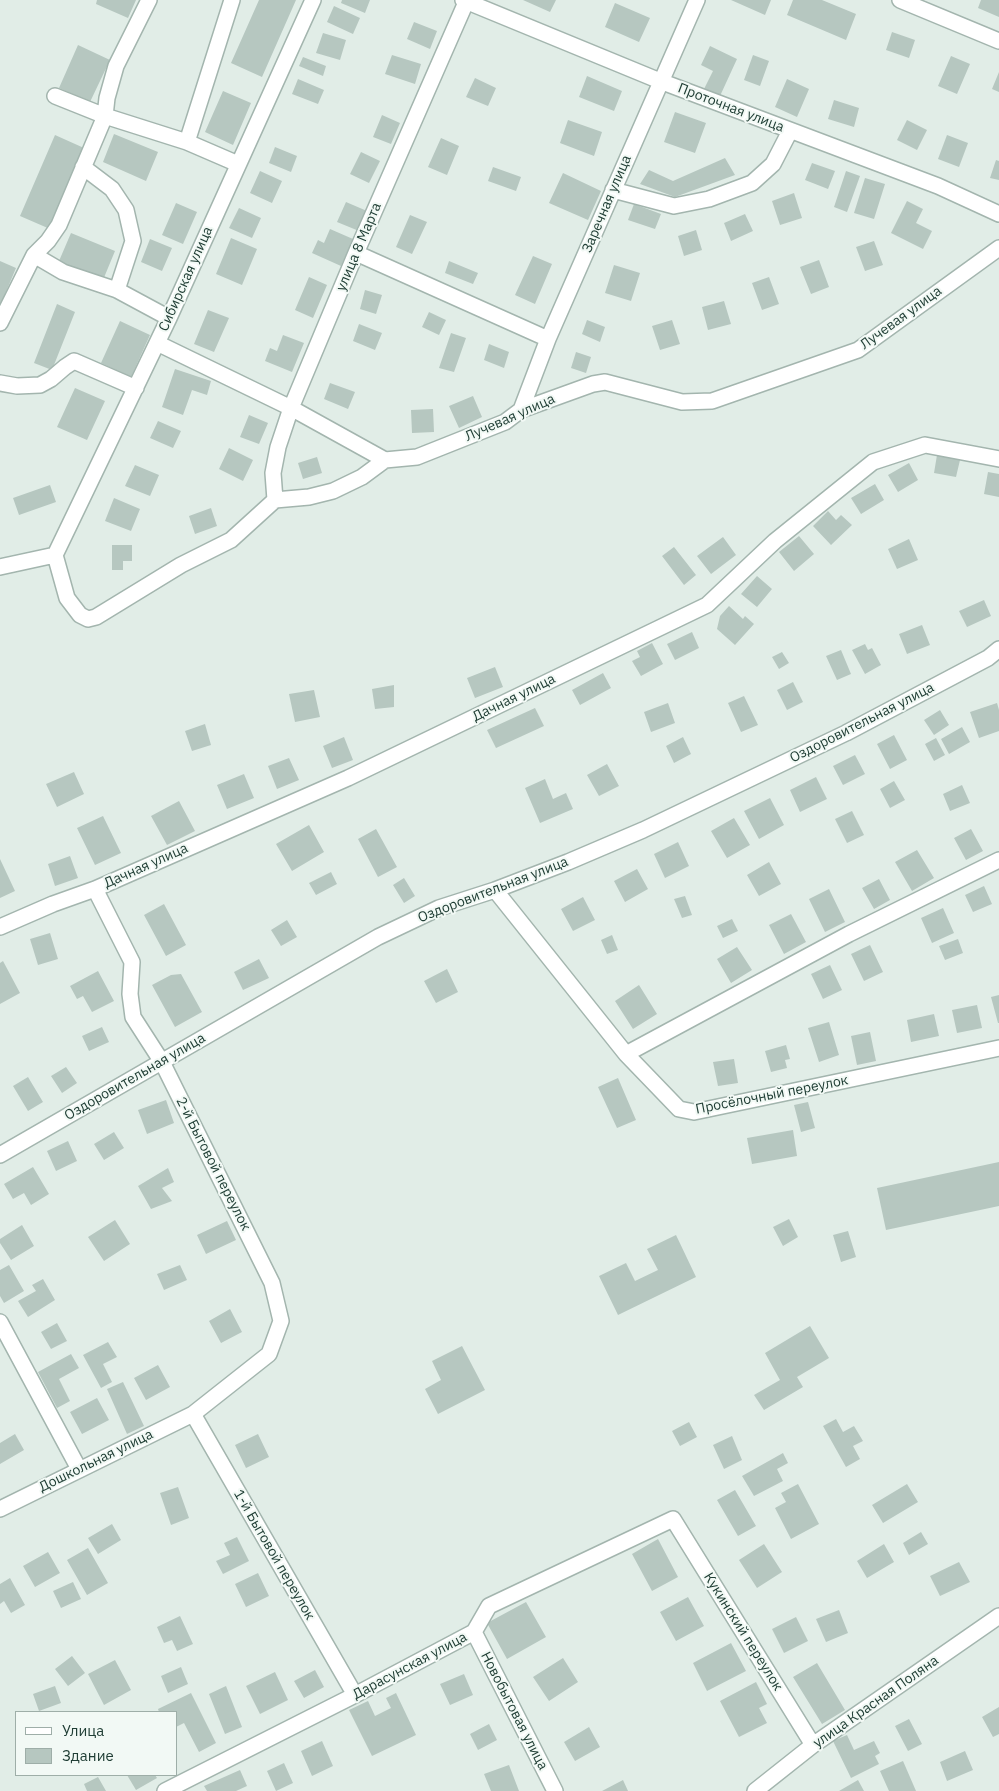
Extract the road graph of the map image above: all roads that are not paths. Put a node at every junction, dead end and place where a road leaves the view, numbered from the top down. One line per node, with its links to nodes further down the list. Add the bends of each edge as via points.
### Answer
1 (149, 0): 10 (street, via 116,66)
2 (232, 0): 12 (street)
3 (312, 0): 13 (street, Сибирская улица)
4 (466, 0): 8 (street, Проточная улица); 18 (street, улица 8 Марта)
5 (697, 0): 8 (street, Заречная улица)
6 (900, 0): 7 (street)
7 (999, 41)
8 (660, 81): 11 (street, Проточная улица); 15 (street, Заречная улица)
9 (55, 96): 10 (street)
10 (105, 116): 12 (street); 14 (street)
11 (790, 131): 15 (street, via 774,164 752,183 709,199 674,206); 16 (street, Проточная улица, via 938,186)
12 (187, 142): 13 (street)
13 (238, 164): 21 (street, Сибирская улица)
14 (83, 167): 19 (street, via 59,225); 20 (street, via 112,189 126,210 133,241)
15 (613, 190): 23 (street, Заречная улица)
16 (999, 214)
17 (999, 248): 28 (street, Лучевая улица, via 858,350 712,401 682,402 605,382)
18 (356, 253): 23 (street); 27 (street, улица 8 Марта)
19 (34, 255): 20 (street, via 63,272); 22 (street)
20 (117, 290): 21 (street)
21 (169, 318): 24 (street, Сибирская улица)
22 (0, 323)
23 (548, 339): 28 (street, Заречная улица)
24 (157, 343): 26 (street, Сибирская улица); 27 (street)
25 (0, 383): 26 (street, via 40,385 74,361)
26 (136, 388): 32 (street, Сибирская улица)
27 (291, 408): 30 (street); 31 (street, улица 8 Марта, via 278,447 274,473)
28 (522, 410): 30 (street, Лучевая улица, via 505,422 417,457)
29 (999, 459): 36 (street, Дачная улица, via 924,444 873,462 775,541 708,605 348,778)
30 (385, 460): 31 (street, via 362,477 333,491)
31 (275, 500): 32 (street, via 231,540 180,565 96,618 80,615 67,598)
32 (55, 556): 33 (street)
33 (0, 567)
34 (999, 649): 37 (street, Оздоровительная улица, via 988,658 837,737 643,830)
35 (999, 860): 40 (street, via 849,934)
36 (95, 889): 38 (street, Дачная улица); 41 (street, 2-й Бытовой переулок, via 132,962 130,994 133,1017)
37 (495, 890): 40 (street, Просёлочный переулок); 41 (street, Оздоровительная улица, via 439,908 378,937)
38 (0, 927)
39 (999, 1048): 40 (street, Просёлочный переулок, via 694,1112 679,1109)
40 (626, 1054)
41 (162, 1062): 42 (street, Оздоровительная улица); 44 (street, 2-й Бытовой переулок, via 272,1283 281,1321 268,1354)
42 (0, 1155)
43 (0, 1322): 45 (street)
44 (193, 1414): 45 (street, Дошкольная улица); 50 (street, 1-й Бытовой переулок)
45 (79, 1469): 46 (street, Дошкольная улица)
46 (0, 1509)
47 (673, 1519): 49 (street, Дарасунская улица, via 489,1606); 51 (street, Кукинский переулок)
48 (999, 1616): 51 (street, улица Красная Поляна)
49 (474, 1632): 50 (street, Дарасунская улица); 52 (street, Новобытовая улица)
50 (354, 1695): 53 (street, Дарасунская улица)
51 (813, 1745): 54 (street, улица Красная Поляна)
52 (548, 1789)
53 (165, 1791)
54 (755, 1791)

